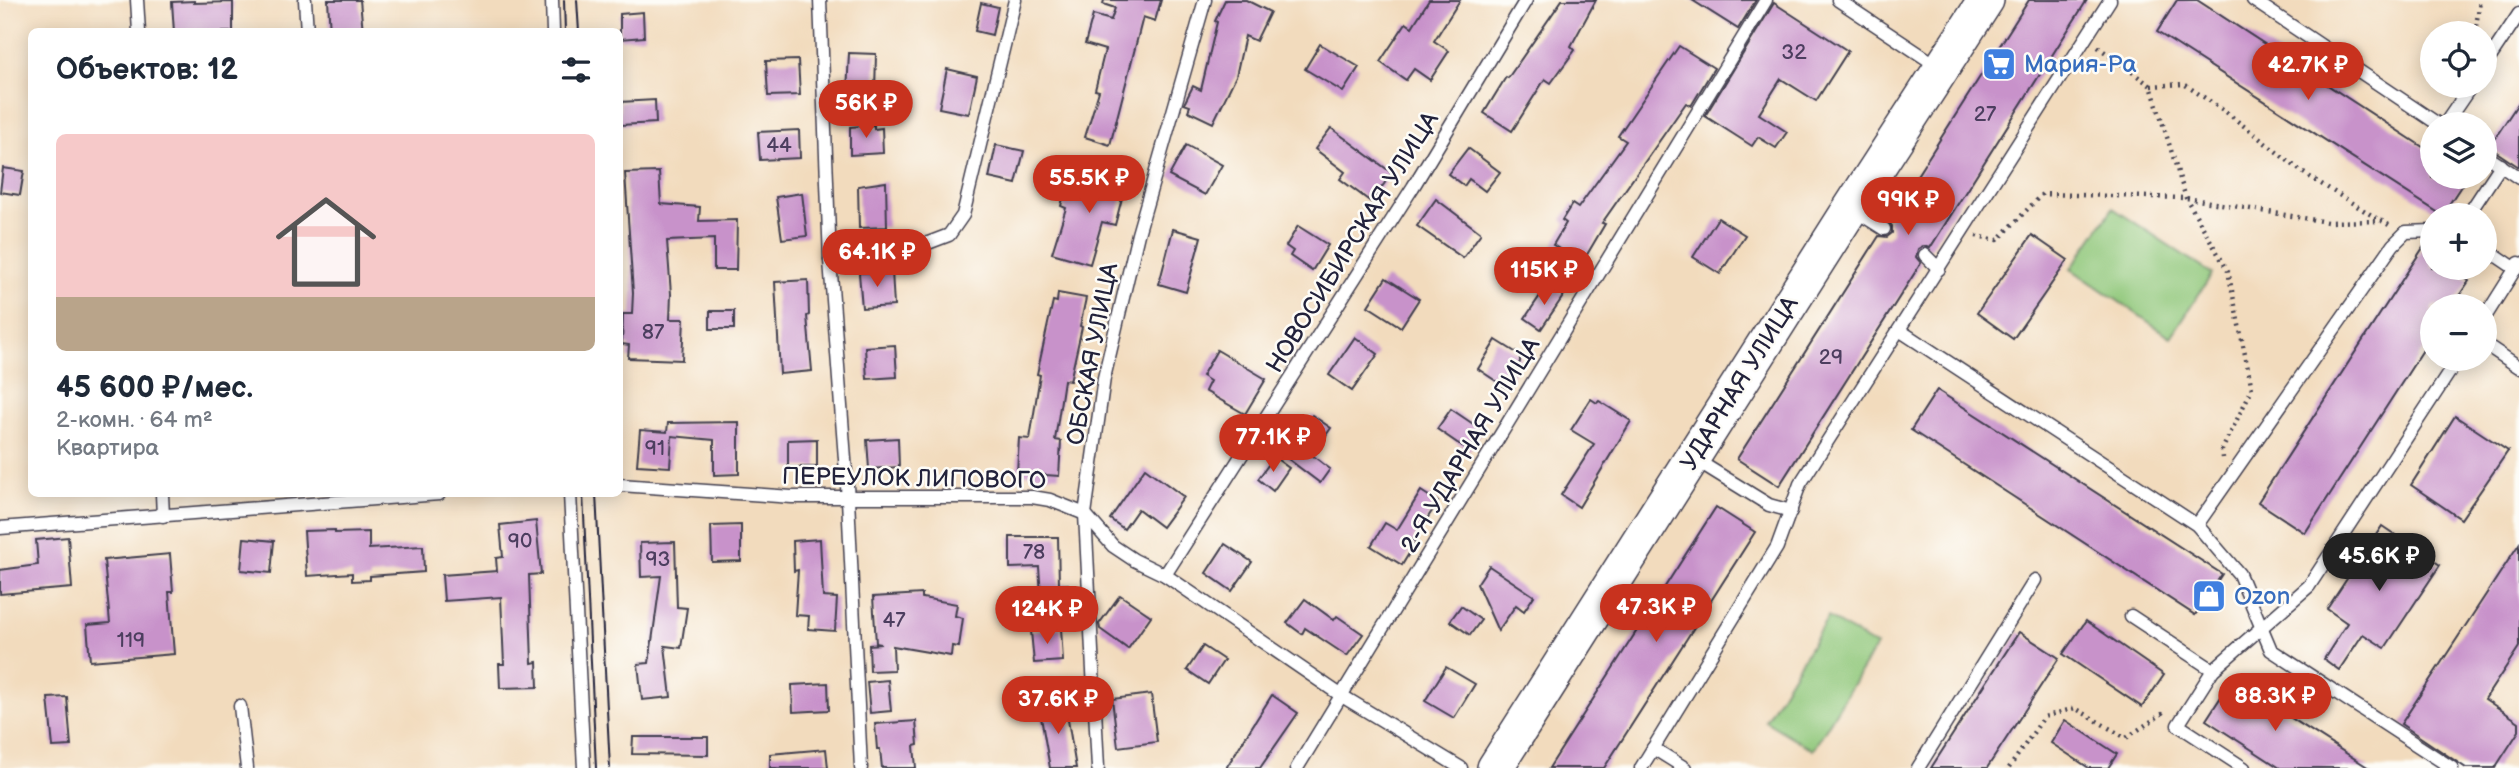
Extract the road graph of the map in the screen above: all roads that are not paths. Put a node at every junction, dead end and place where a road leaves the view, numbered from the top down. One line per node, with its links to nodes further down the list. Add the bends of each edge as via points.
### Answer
1 (137, 0): 14 (lane)
2 (305, 0): 15 (lane)
3 (552, 0): 16 (lane)
4 (820, 0): 29 (lane)
5 (1014, 0): 29 (lane, via 962,215 949,235 928,243)
6 (1205, 0): 45 (lane, ОБСКАЯ УЛИЦА, via 1138,234 1107,365)
7 (1526, 0): 49 (lane, НОВОСИБИРСКАЯ УЛИЦА)
8 (1766, 0): 54 (lane, 2-Я УДАРНАЯ УЛИЦА)
9 (1838, 0): 18 (lane)
10 (1986, 0): 18 (street, УДАРНАЯ УЛИЦА)
11 (2110, 0): 31 (lane)
12 (2253, 0): 19 (lane)
13 (2519, 14): 17 (lane)
14 (139, 28)
15 (307, 28)
16 (554, 28)
17 (2497, 47)
18 (1941, 69): 24 (street, УДАРНАЯ УЛИЦА)
19 (2420, 112)
20 (2497, 162): 21 (lane)
21 (2501, 165): 22 (lane); 23 (lane)
22 (2519, 178)
23 (2476, 203)
24 (1850, 208): 25 (lane); 37 (street, УДАРНАЯ УЛИЦА)
25 (1884, 229)
26 (2420, 231): 47 (lane, via 2406,232 2393,244)
27 (1925, 255): 31 (lane)
28 (2497, 255): 30 (lane)
29 (830, 260): 43 (lane)
30 (2517, 266): 32 (lane)
31 (1939, 269): 33 (lane)
32 (2497, 298)
33 (1899, 330): 44 (lane, via 1800,484); 47 (lane)
34 (2497, 352): 35 (lane)
35 (2519, 367)
36 (2450, 371): 52 (lane, via 2309,586)
37 (1692, 457): 44 (lane, via 1769,505); 63 (street, УДАРНАЯ УЛИЦА)
38 (623, 485): 43 (lane, ПЕРЕУЛОК ЛИПОВОГО)
39 (162, 497): 46 (lane)
40 (366, 497): 42 (lane)
41 (570, 497): 58 (lane)
42 (341, 498): 46 (lane)
43 (848, 499): 45 (lane, ПЕРЕУЛОК ЛИПОВОГО, via 1032,497); 59 (lane)
44 (1791, 511): 56 (lane, via 1777,547)
45 (1085, 514): 49 (lane, ПЕРЕУЛОК ЛИПОВОГО, via 1112,546); 60 (lane, ОБСКАЯ УЛИЦА)
46 (163, 516): 48 (lane)
47 (2197, 525): 52 (lane, via 2239,574)
48 (0, 528)
49 (1166, 575): 54 (lane, ПЕРЕУЛОК ЛИПОВОГО)
50 (2035, 580): 66 (lane)
51 (2131, 616): 53 (lane)
52 (2261, 626): 53 (lane); 68 (lane, via 2271,650)
53 (2213, 670): 67 (lane, via 2178,725)
54 (1342, 696): 61 (lane, 2-Я УДАРНАЯ УЛИЦА); 62 (lane, ПЕРЕУЛОК ЛИПОВОГО)
55 (240, 706): 57 (lane)
56 (1653, 748): 64 (lane); 65 (lane)
57 (247, 768)
58 (584, 768)
59 (861, 768)
60 (1098, 768)
61 (1297, 768)
62 (1461, 768)
63 (1495, 768)
64 (1641, 768)
65 (1685, 768)
66 (1918, 768)
67 (2244, 768)
68 (2452, 768)

